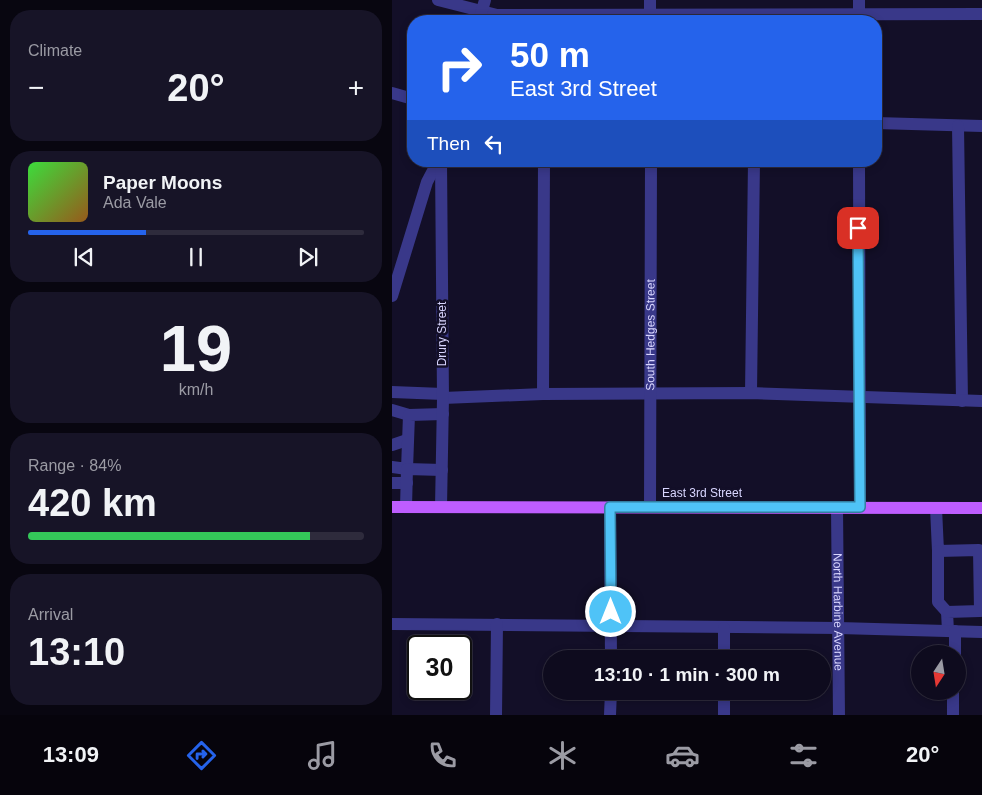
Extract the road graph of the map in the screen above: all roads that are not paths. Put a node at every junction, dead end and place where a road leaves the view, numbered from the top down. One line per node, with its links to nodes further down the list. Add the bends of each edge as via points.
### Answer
1 (438, 0): 4 (street)
2 (650, 0): 7 (street)
3 (859, 0): 8 (street)
4 (482, 11): 6 (street)
5 (982, 14): 9 (street)
6 (548, 15)
7 (650, 15)
8 (859, 15)
9 (882, 16)
10 (392, 93): 11 (street)
11 (407, 97)
12 (882, 123): 13 (street)
13 (958, 126): 14 (street); 28 (street)
14 (982, 126)
15 (436, 167): 21 (street, via 427,182)
16 (440, 167): 26 (street, Drury Street)
17 (544, 167): 24 (street)
18 (651, 167): 25 (street, South Hedges Street)
19 (754, 167): 23 (street)
20 (859, 167): 27 (street)
21 (392, 296)
22 (392, 392): 26 (street)
23 (752, 393): 25 (street); 27 (street)
24 (543, 394): 25 (street); 26 (street)
25 (650, 394): 44 (street, South Hedges Street)
26 (443, 396): 31 (street, Drury Street)
27 (858, 396): 28 (street); 45 (street)
28 (962, 401): 29 (street)
29 (982, 401)
30 (392, 410): 32 (street)
31 (443, 414): 32 (street); 37 (street, Drury Street)
32 (409, 415): 33 (street)
33 (407, 440): 34 (street); 36 (street)
34 (392, 444)
35 (392, 468): 36 (street)
36 (407, 469): 37 (street); 39 (street)
37 (442, 470): 40 (street, Drury Street)
38 (392, 483): 39 (street)
39 (407, 483): 42 (street)
40 (441, 506): 42 (main road, East 3rd Street); 43 (main road, East 3rd Street)
41 (392, 507): 42 (main road, East 3rd Street)
42 (406, 507)
43 (610, 507): 44 (main road, East 3rd Street); 53 (street)
44 (650, 507): 46 (main road, East 3rd Street)
45 (860, 507): 46 (main road, East 3rd Street); 47 (main road, East 3rd Street)
46 (837, 508): 55 (street, North Harbine Avenue)
47 (936, 508): 48 (main road, East 3rd Street); 49 (street)
48 (982, 508)
49 (938, 551): 50 (street, via 938,602); 50 (street, via 979,550 980,611)
50 (948, 612): 56 (street)
51 (392, 624): 52 (street)
52 (497, 624): 53 (street); 64 (street)
53 (611, 626): 54 (street); 59 (street)
54 (724, 628): 55 (street); 60 (street)
55 (839, 628): 56 (street); 67 (street, North Harbine Avenue)
56 (952, 631): 57 (street); 58 (street)
57 (982, 632)
58 (954, 645)
59 (611, 650)
60 (724, 650)
61 (611, 700): 65 (street)
62 (724, 700): 66 (street)
63 (953, 700): 68 (street)
64 (496, 715)
65 (610, 715)
66 (724, 715)
67 (839, 715)
68 (952, 715)

